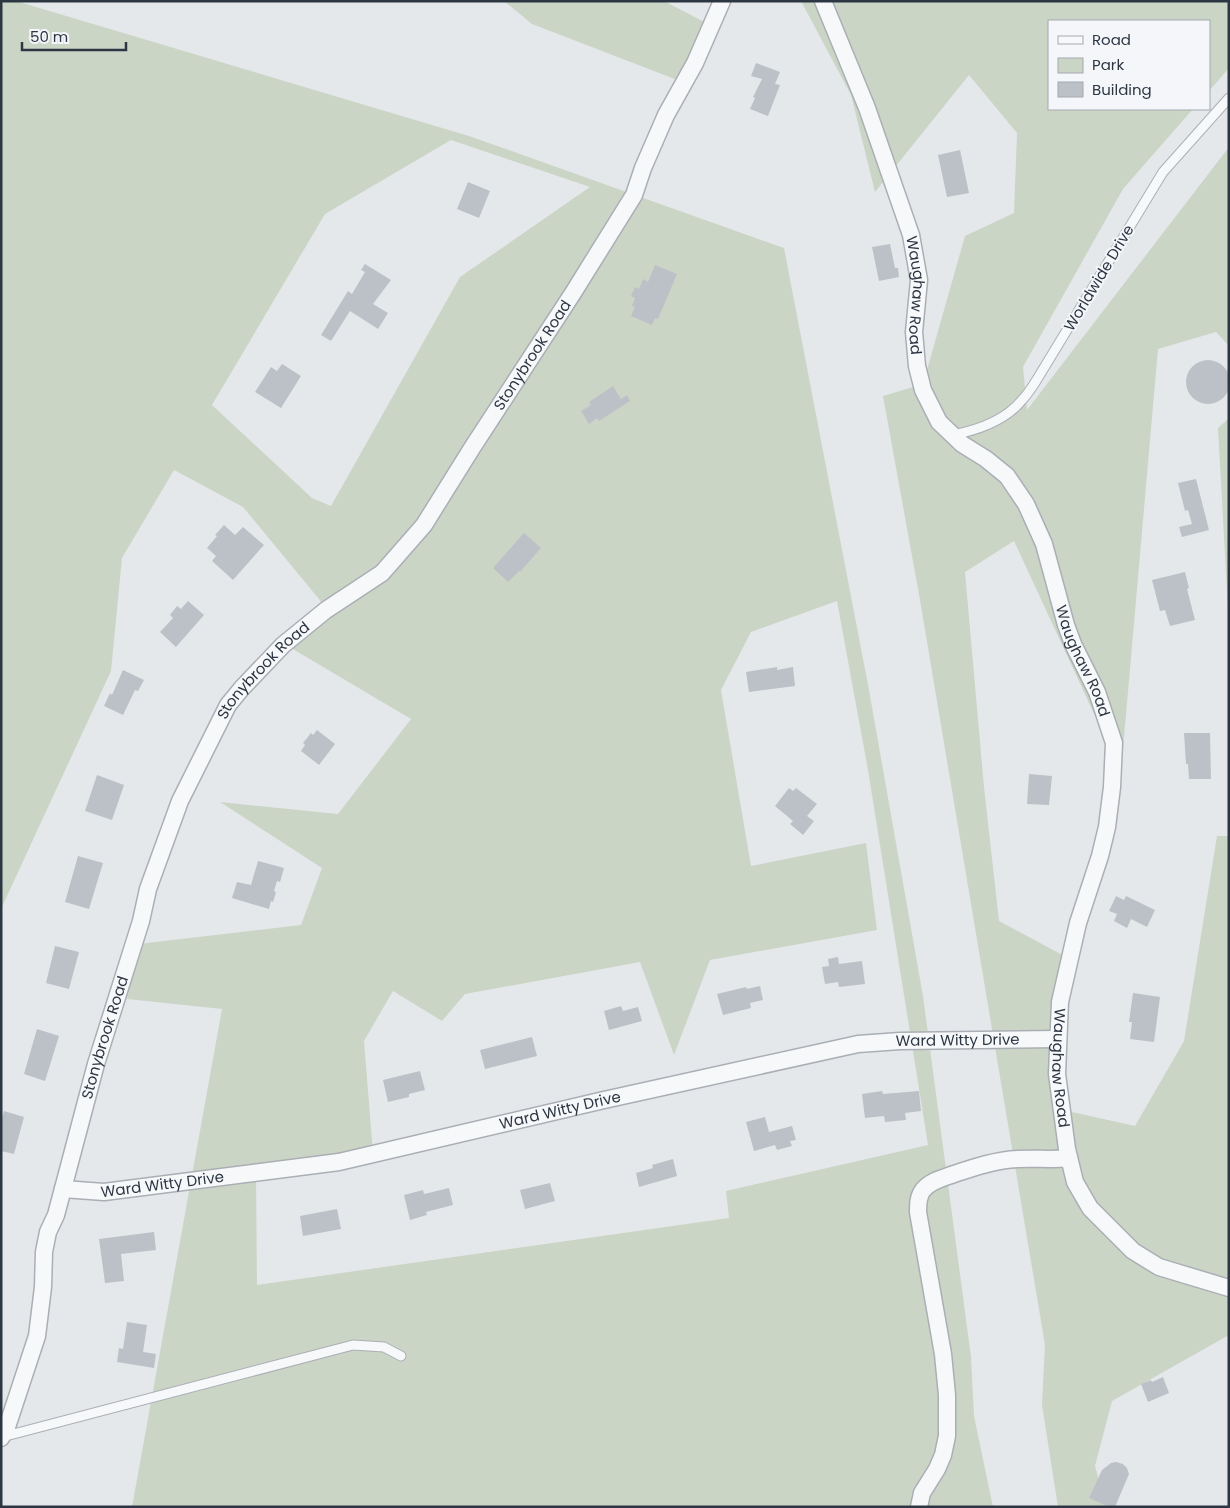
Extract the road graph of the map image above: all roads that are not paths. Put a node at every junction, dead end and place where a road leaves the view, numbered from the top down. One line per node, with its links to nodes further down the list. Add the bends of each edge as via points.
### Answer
1 (722, 1): 7 (street, Stonybrook Road, via 695,63 666,115 634,195 424,525 382,573 326,610 282,645 228,705 180,801 148,889)
2 (823, 1): 4 (street, Waughaw Road, via 867,108 911,235 919,280 914,332 917,366 923,390 939,422)
3 (1229, 98): 4 (lane, Worldwide Drive, via 1163,172 1022,401 985,426)
4 (953, 435): 5 (street, Waughaw Road, via 1007,476 1026,503 1044,544 1072,644 1097,692 1114,743 1107,827 1078,922 1060,1002)
5 (1058, 1039): 6 (street, Waughaw Road, via 1056,1074); 7 (street, Ward Witty Drive, via 858,1044 343,1161 104,1192)
6 (1069, 1158): 8 (street, Waughaw Road, via 1075,1182 1090,1208 1133,1251 1159,1267); 11 (street, via 1019,1159 984,1165 937,1180 929,1184 919,1197 918,1212 943,1354 947,1404 947,1436 943,1455 922,1493)
7 (63, 1189): 10 (street, Stonybrook Road, via 44,1252 37,1336)
8 (1229, 1288)
9 (401, 1356): 10 (lane, via 384,1347 353,1345)
10 (2, 1438)
11 (919, 1507)

